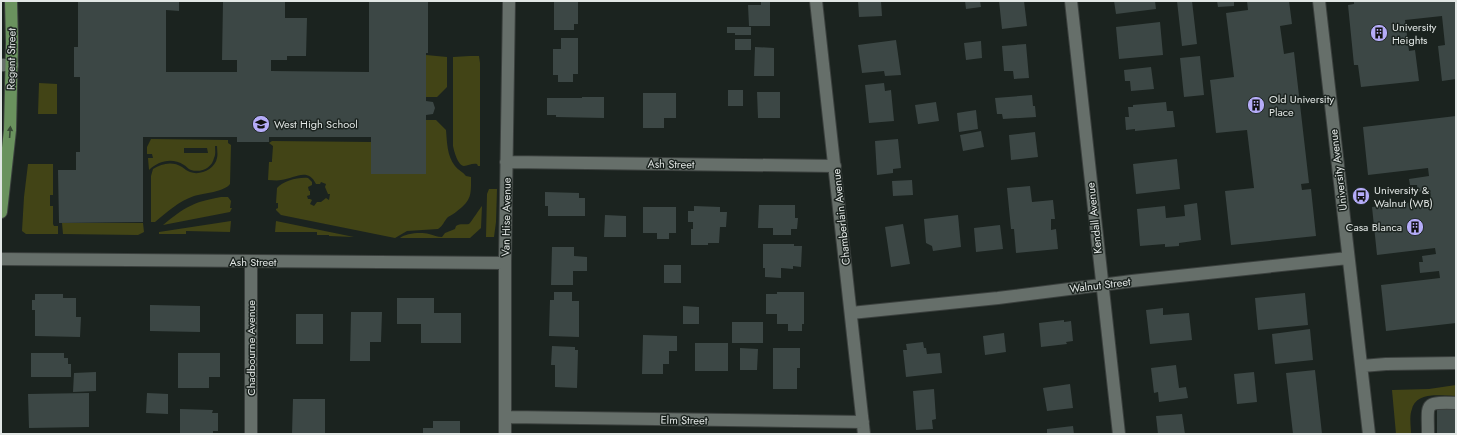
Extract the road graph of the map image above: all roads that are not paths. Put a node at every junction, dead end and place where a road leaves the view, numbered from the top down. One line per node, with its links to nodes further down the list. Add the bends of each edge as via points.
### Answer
1 (11, 1): 6 (main road, Regent Street)
2 (509, 1): 7 (street, Van Hise Avenue)
3 (816, 1): 8 (street, Chamberlain Avenue)
4 (1071, 1): 14 (street, Kendall Avenue)
5 (1319, 1): 10 (street, University Avenue)
6 (6, 65): 9 (main road, Regent Street, one-way to 6, via 10,130)
7 (506, 162): 8 (street, Ash Street); 13 (street, Van Hise Avenue)
8 (835, 166): 15 (street, Chamberlain Avenue)
9 (1, 212)
10 (1348, 258): 14 (street, Walnut Street); 17 (street, University Avenue)
11 (1, 259): 12 (street, Ash Street)
12 (251, 262): 13 (street, Ash Street); 21 (street, Chadbourne Avenue)
13 (505, 263): 19 (street, Van Hise Avenue)
14 (1102, 284): 15 (street, Walnut Street); 24 (street, Kendall Avenue)
15 (851, 313): 20 (street, Chamberlain Avenue)
16 (1456, 364): 17 (street)
17 (1362, 366): 25 (street, University Avenue)
18 (1456, 402): 26 (street, via 1435,402 1430,405)
19 (505, 417): 20 (street, Elm Street); 22 (street, Van Hise Avenue)
20 (863, 422): 23 (street, Chamberlain Avenue)
21 (251, 434)
22 (505, 434)
23 (864, 434)
24 (1119, 434)
25 (1369, 434)
26 (1428, 434)

